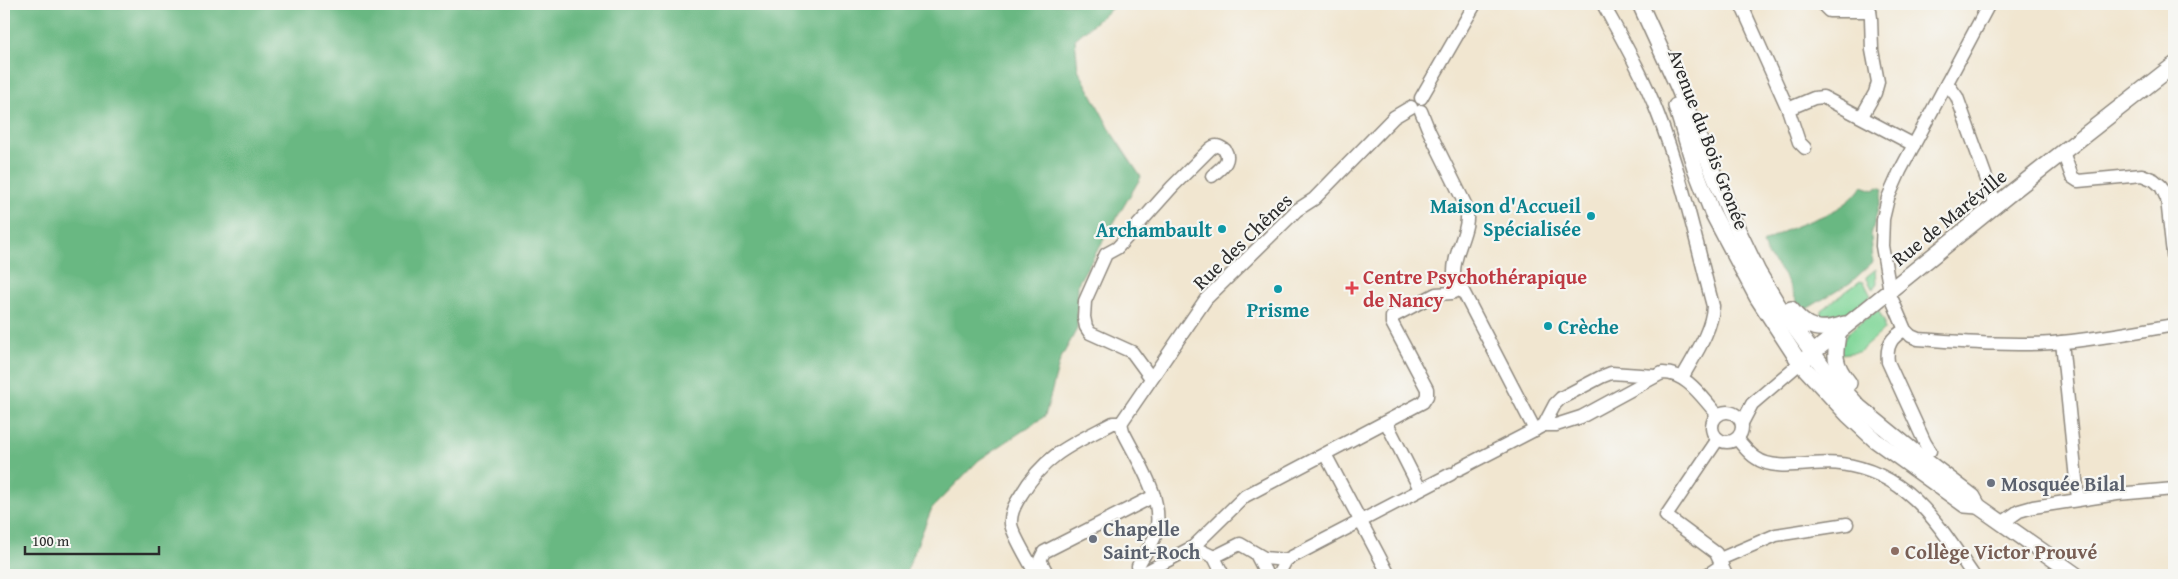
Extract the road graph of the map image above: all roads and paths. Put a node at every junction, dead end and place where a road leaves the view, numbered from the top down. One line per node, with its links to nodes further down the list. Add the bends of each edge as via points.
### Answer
1 (1475, 4): 11 (street)
2 (1602, 4): 31 (street, via 1658,113 1713,306 1708,329)
3 (1633, 4): 28 (main road, Avenue du Bois Gronée, via 1674,98 1712,212 1753,289)
4 (1640, 4): 19 (main road, Avenue du Bois Gronée)
5 (1741, 4): 12 (street)
6 (1824, 4): 8 (street, via 1829,11)
7 (1989, 4): 10 (street)
8 (1867, 7): 13 (street, via 1878,82 1876,93)
9 (2174, 65): 16 (main road, Rue de Maréville)
10 (1947, 83): 14 (street); 18 (street, via 1956,97)
11 (1418, 106): 21 (street, via 1468,214 1454,268); 30 (street, Rue des Chênes, via 1394,117 1314,199 1297,210 1206,299)
12 (1788, 109): 13 (street, via 1823,97); 15 (street, via 1799,142)
13 (1862, 116): 14 (street)
14 (1914, 145): 22 (street, via 1888,198 1881,228)
15 (1805, 148)
16 (2063, 152): 18 (main road, Rue de Maréville); 20 (street, via 2072,177 2078,180 2142,175 2161,186 2166,199)
17 (1212, 176): 30 (street, via 1228,159 1225,150 1219,146 1210,149 1130,235 1106,254 1085,301 1084,317 1090,333 1132,352)
18 (1996, 205): 22 (main road, Rue de Maréville)
19 (1728, 209): 24 (main road, via 1737,214 1760,260 1800,320 1817,328); 27 (main road, Avenue du Bois Gronée, via 1758,272)
20 (2174, 263)
21 (1460, 288): 36 (street, via 1452,293 1436,294 1392,317 1392,323 1428,392 1424,402); 39 (street)
22 (1889, 290): 24 (main road, Rue de Maréville); 25 (street)
23 (2174, 325): 26 (street)
24 (1843, 327): 27 (main road, Rue de Maréville); 33 (main road, via 1836,365 1856,392)
25 (1905, 330): 26 (street, via 1918,338 1976,343); 42 (street, via 1890,342 1888,362)
26 (2062, 342): 47 (street)
27 (1812, 353): 28 (main road, Rue de Maréville); 33 (main road, Avenue du Bois Gronée)
28 (1800, 363): 32 (street, Rue de Maréville); 48 (main road, Avenue du Bois Gronée, via 1876,440 1961,502)
29 (1655, 376): 31 (street, via 1667,373); 39 (street, via 1581,417); 39 (street, via 1610,373 1561,398)
30 (1151, 378): 37 (street, Rue des Chênes)
31 (1682, 378): 35 (street)
32 (1752, 404): 34 (street, Rue de Maréville); 38 (street, Rue de Maréville)
33 (1859, 407): 48 (main road, Avenue du Bois Gronée, via 1973,497)
34 (1731, 413): 35 (street); 38 (street)
35 (1718, 415): 40 (street, via 1712,429)
36 (1386, 422): 43 (street); 44 (street)
37 (1121, 423): 46 (street); 57 (street, via 1113,423 1060,450 1032,477 1015,504 1010,516 1011,527)
38 (1742, 424): 41 (street, via 1742,432)
39 (1540, 427): 44 (street)
40 (1718, 439): 41 (street, via 1728,443); 56 (street, via 1666,516 1709,547)
41 (1737, 439): 65 (street, via 1754,458 1770,464 1841,464 1889,479 1911,494 1929,513)
42 (1930, 451)
43 (1324, 454): 49 (street); 52 (street, via 1244,496)
44 (1420, 489): 49 (street)
45 (2174, 489): 47 (street)
46 (1154, 496): 58 (street, via 1044,552 1040,560); 59 (street, via 1157,526 1151,545 1138,566)
47 (2078, 499): 51 (street, via 2024,509)
48 (1978, 506): 51 (main road)
49 (1361, 521): 55 (street); 63 (street)
50 (1847, 524): 56 (street, via 1776,535)
51 (2002, 524): 66 (main road)
52 (1197, 543): 54 (street); 59 (street)
53 (1256, 554): 54 (street, via 1240,544); 55 (street); 61 (street)
54 (1214, 557): 60 (street)
55 (1286, 560): 62 (street)
56 (1723, 566): 64 (street)
57 (1036, 575)
58 (1048, 575)
59 (1140, 575)
60 (1224, 575)
61 (1267, 575)
62 (1278, 575)
63 (1389, 575)
64 (1707, 575)
65 (1973, 575)
66 (2076, 575)

